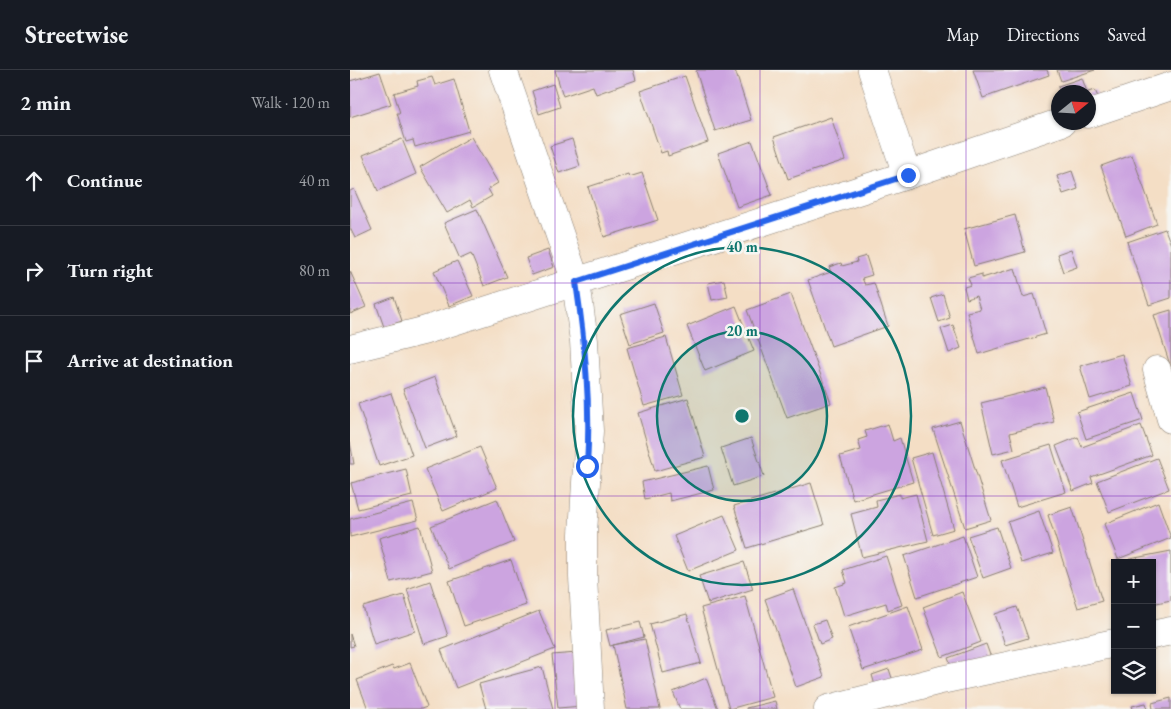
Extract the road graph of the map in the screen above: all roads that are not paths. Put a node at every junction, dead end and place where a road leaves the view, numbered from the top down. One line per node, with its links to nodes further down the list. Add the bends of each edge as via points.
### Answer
1 (503, 70): 7 (street)
2 (872, 70): 6 (street)
3 (1171, 86): 4 (street)
4 (1096, 111)
5 (1051, 126): 6 (street)
6 (908, 175): 7 (street)
7 (576, 282): 8 (street, via 423,331); 14 (street, via 588,388 583,577)
8 (350, 349)
9 (1157, 370): 10 (street)
10 (1171, 419)
11 (1171, 630): 12 (street)
12 (1156, 634)
13 (1111, 644): 15 (street, via 942,680)
14 (590, 709)
15 (828, 709)

